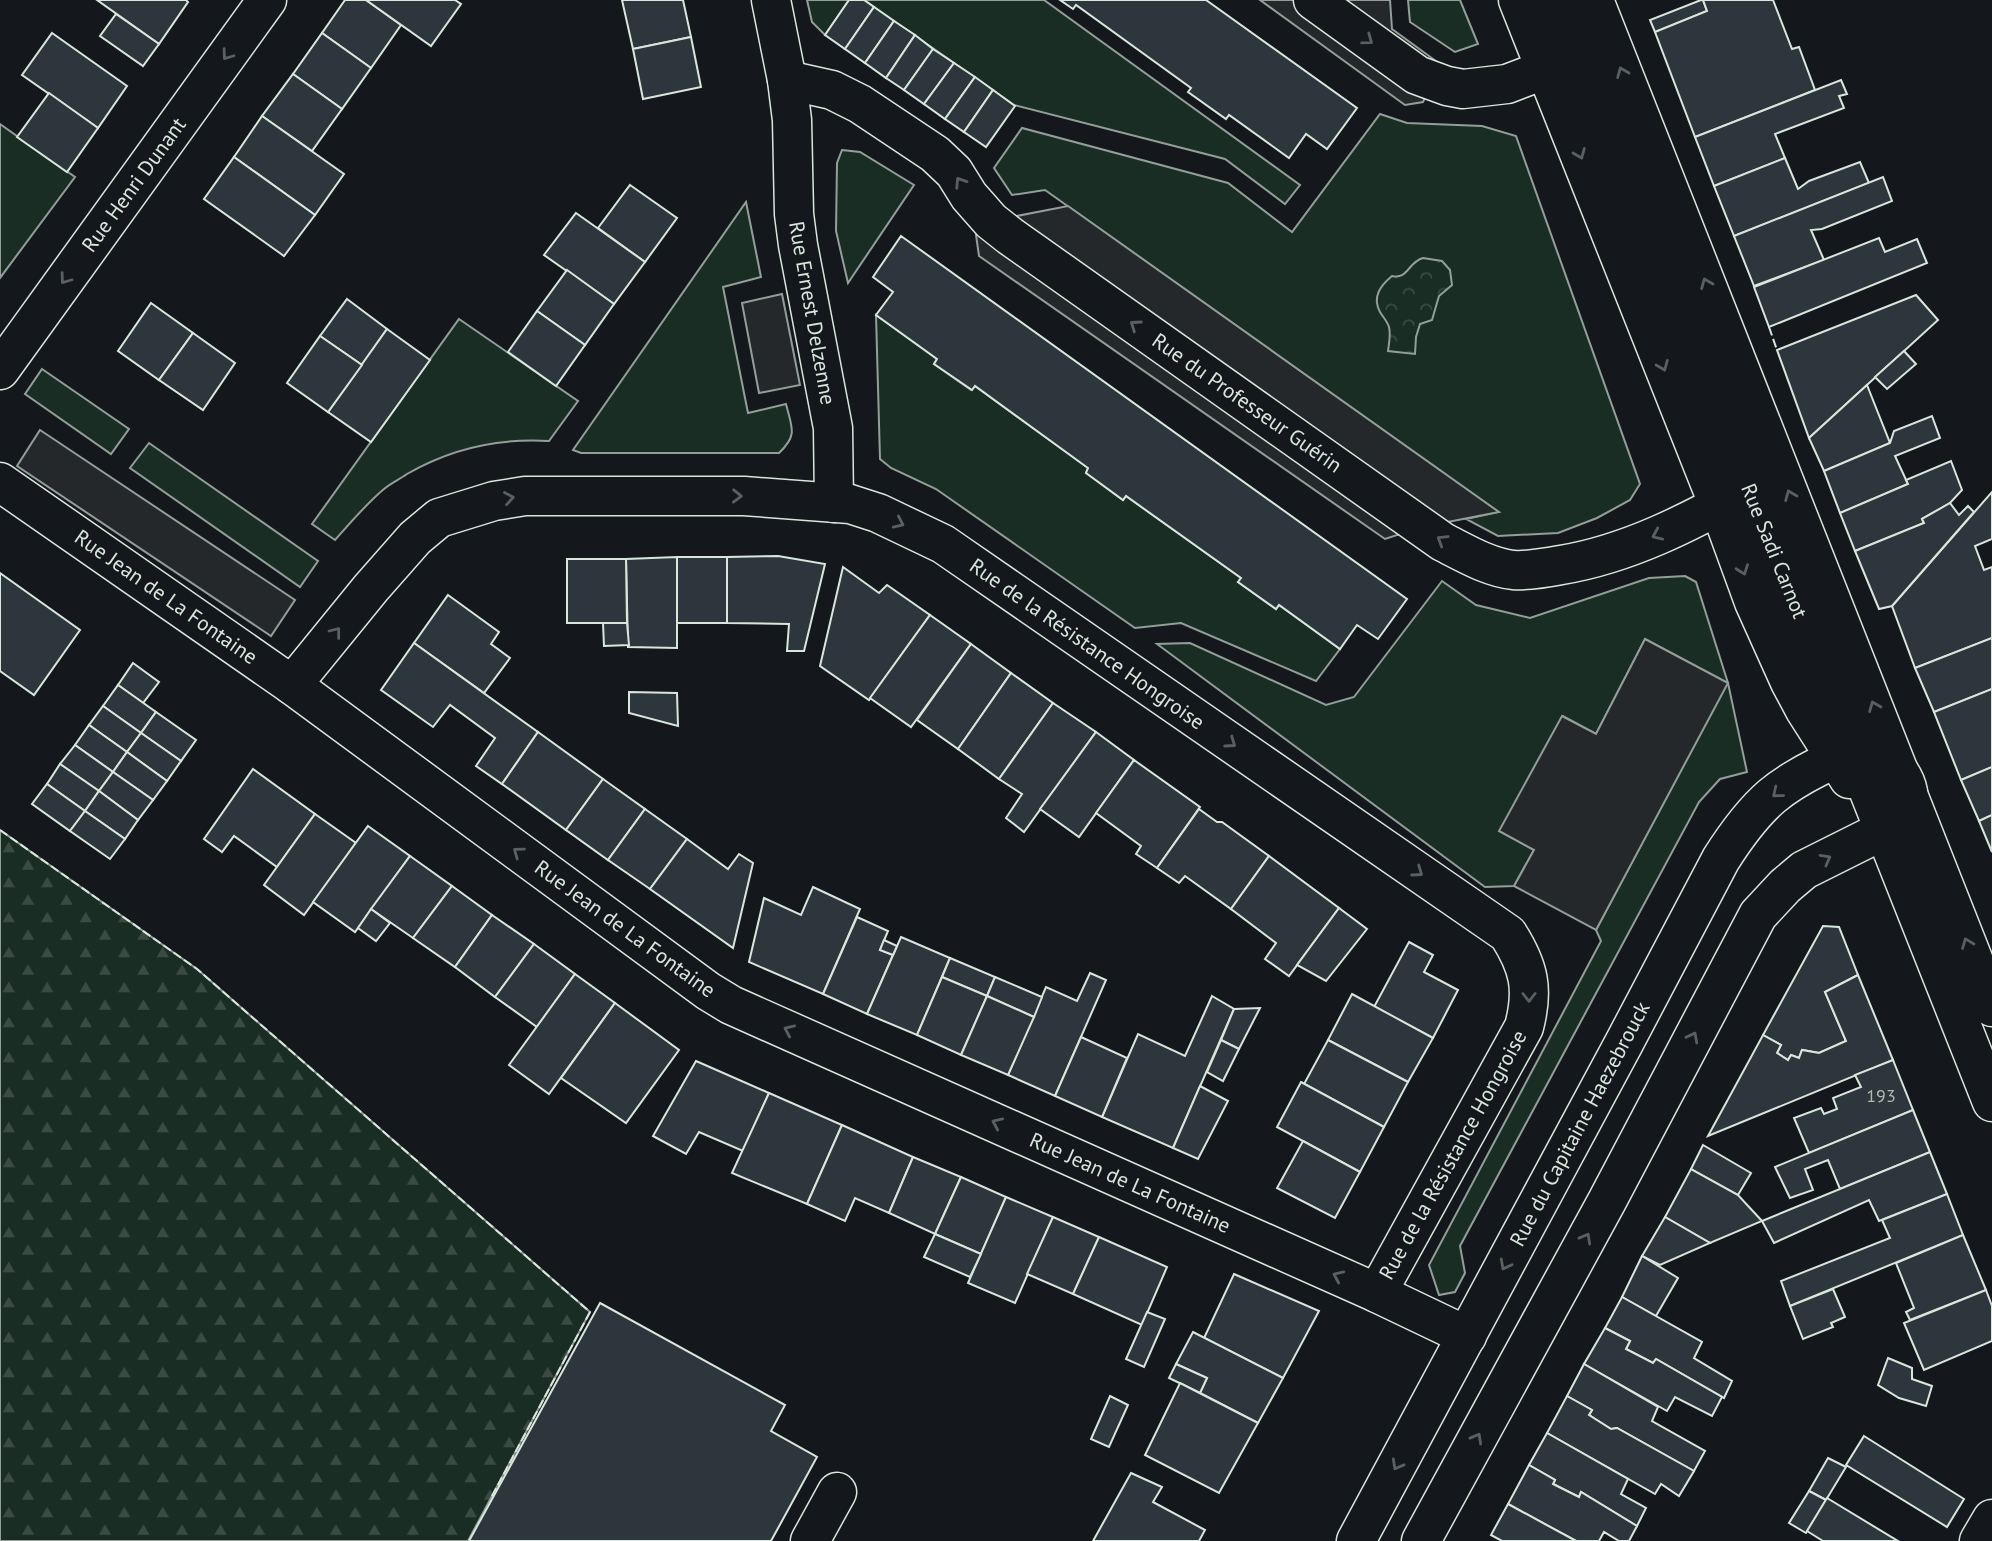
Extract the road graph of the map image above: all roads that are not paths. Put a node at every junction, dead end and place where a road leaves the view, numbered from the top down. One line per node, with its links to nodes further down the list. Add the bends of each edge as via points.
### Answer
1 (267, 0): 9 (street, Rue Henri Dunant, one-way to 9)
2 (771, 0): 8 (street, Rue Ernest Delzenne)
3 (1313, 0): 7 (street, one-way to 7, via 1417,75 1447,86 1463,89 1507,84)
4 (1518, 0): 7 (street)
5 (1555, 0): 7 (street, Rue Sadi Carnot)
6 (1594, 0): 15 (street, one-way to 6)
7 (1562, 64): 11 (street, Rue Sadi Carnot)
8 (788, 80): 11 (street, Rue du Professeur Guérin, one-way to 8, via 1625,549 1578,562 1512,570 1478,560 1443,542 1010,236 935,154 860,104 832,90); 12 (street, Rue Ernest Delzenne, via 793,215 833,428)
9 (0, 370)
10 (0, 482): 13 (street, Rue Jean de La Fontaine)
11 (1734, 498): 14 (street, Rue Sadi Carnot)
12 (834, 503): 13 (street, Rue de la Résistance Hongroise, one-way to 12, via 415,538 439,518 465,509 525,496 744,496); 19 (street, Rue de la Résistance Hongroise, one-way to 19, via 878,513 943,544 1508,934 1522,956 1528,980 1530,1006 1524,1027)
13 (292, 685): 19 (street, Rue Jean de La Fontaine, one-way to 13, via 731,1005 689,979)
14 (1844, 756): 15 (street, via 1868,751 1884,757 1902,776); 16 (street, Rue Sadi Carnot); 20 (street, Rue du Capitaine Haezebrouck, one-way to 20, via 1772,796 1737,834)
15 (1908, 792): 16 (street, via 1907,813); 17 (street, one-way to 15)
16 (1885, 830): 18 (street, Rue Sadi Carnot); 25 (street, one-way to 16, via 1758,915 1804,870)
17 (1992, 1007)
18 (1990, 1087)
19 (1377, 1293): 20 (street, Rue Jean de La Fontaine)
20 (1467, 1336): 24 (street, Rue du Capitaine Haezebrouck, one-way to 24)
21 (837, 1492): 23 (street)
22 (1992, 1520): 26 (street)
23 (810, 1541)
24 (1356, 1541)
25 (1421, 1541)
26 (1979, 1541)

